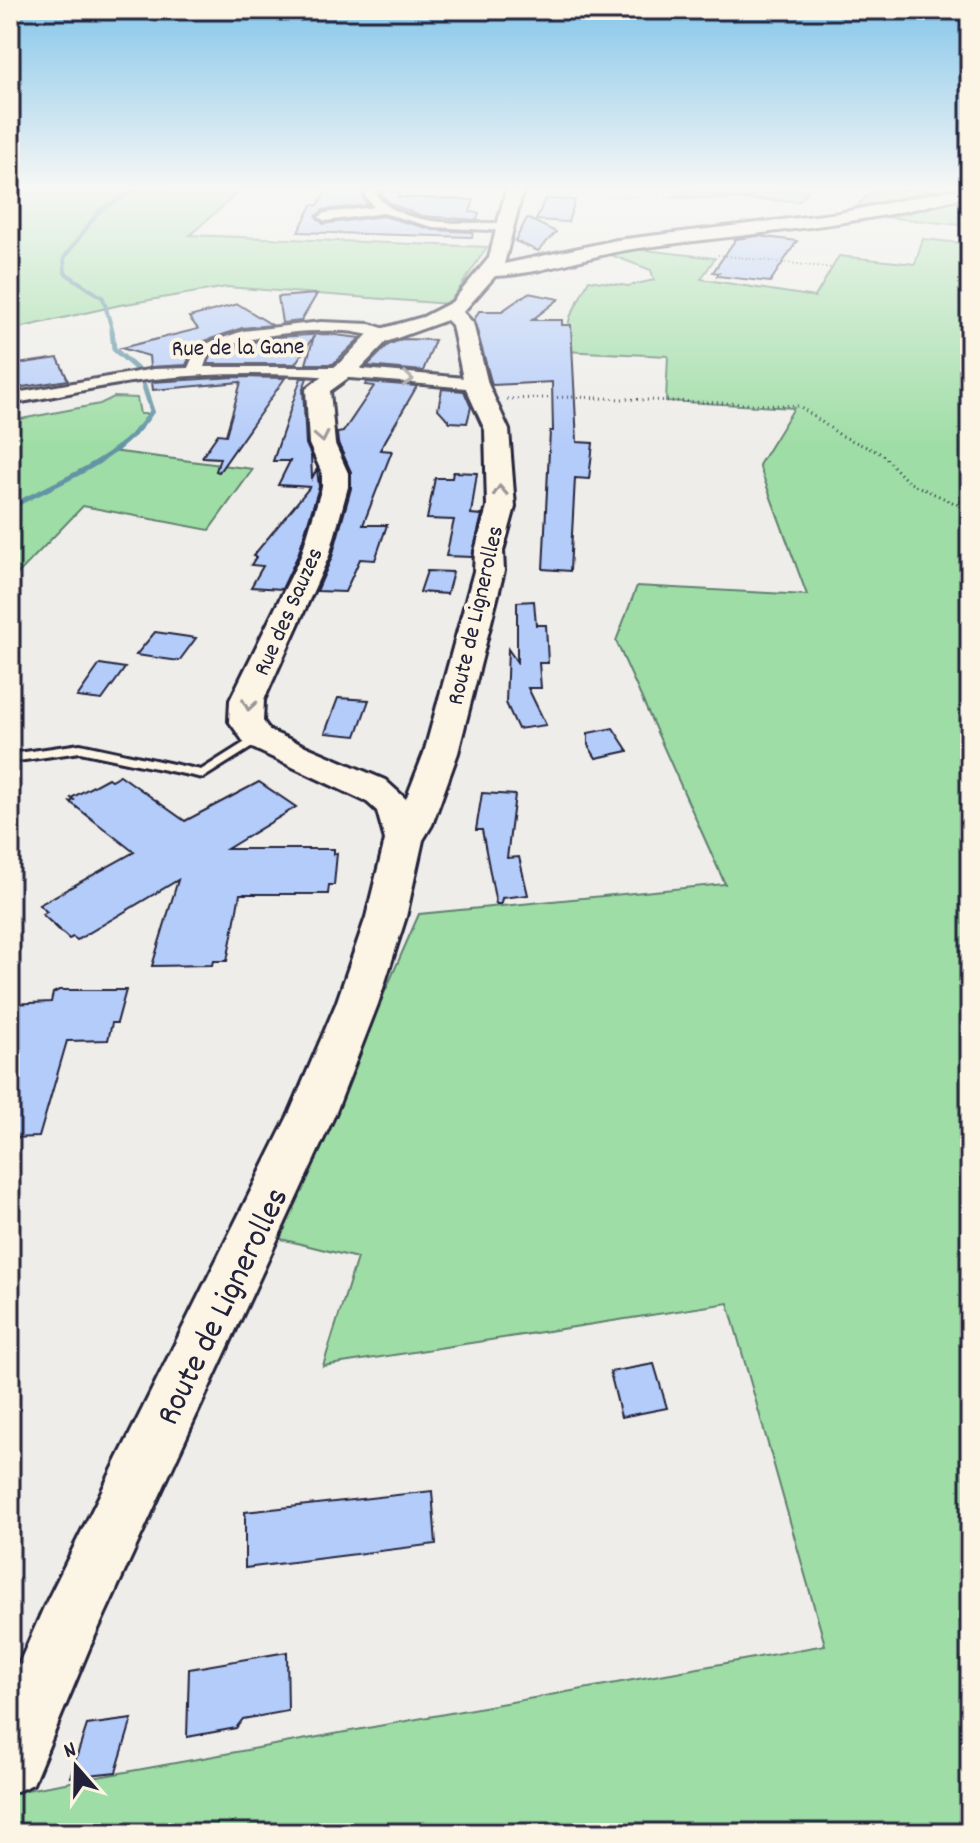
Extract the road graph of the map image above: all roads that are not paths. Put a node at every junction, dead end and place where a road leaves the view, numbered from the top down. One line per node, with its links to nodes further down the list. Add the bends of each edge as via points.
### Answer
1 (485, 276): 2 (street)
2 (451, 312): 3 (street, Rue de la Gane); 6 (street, Route de Lignerolles, via 462,323)
3 (390, 333): 4 (street, via 368,326 291,328 214,344 202,350); 5 (street, Rue de la Gane, via 378,337)
4 (194, 372): 5 (street, Rue de la Gane); 7 (street, Rue de la Gane)
5 (341, 372): 6 (street, one-way to 6); 8 (street, Rue des Sauzes, one-way to 8, via 316,393 322,444 335,473 335,487 315,556 247,700 246,721)
6 (480, 392): 10 (street, Route de Lignerolles, one-way to 6, via 477,617 501,507 497,430)
7 (10, 399)
8 (258, 738): 9 (lane, via 203,774 80,748); 11 (street)
9 (18, 757)
10 (429, 782): 11 (street, via 398,790); 12 (street, Route de Lignerolles)
11 (372, 788): 12 (street, via 398,811)
12 (404, 840): 13 (street, Route de Lignerolles, via 357,1004 313,1112 66,1629)
13 (10, 1761)

